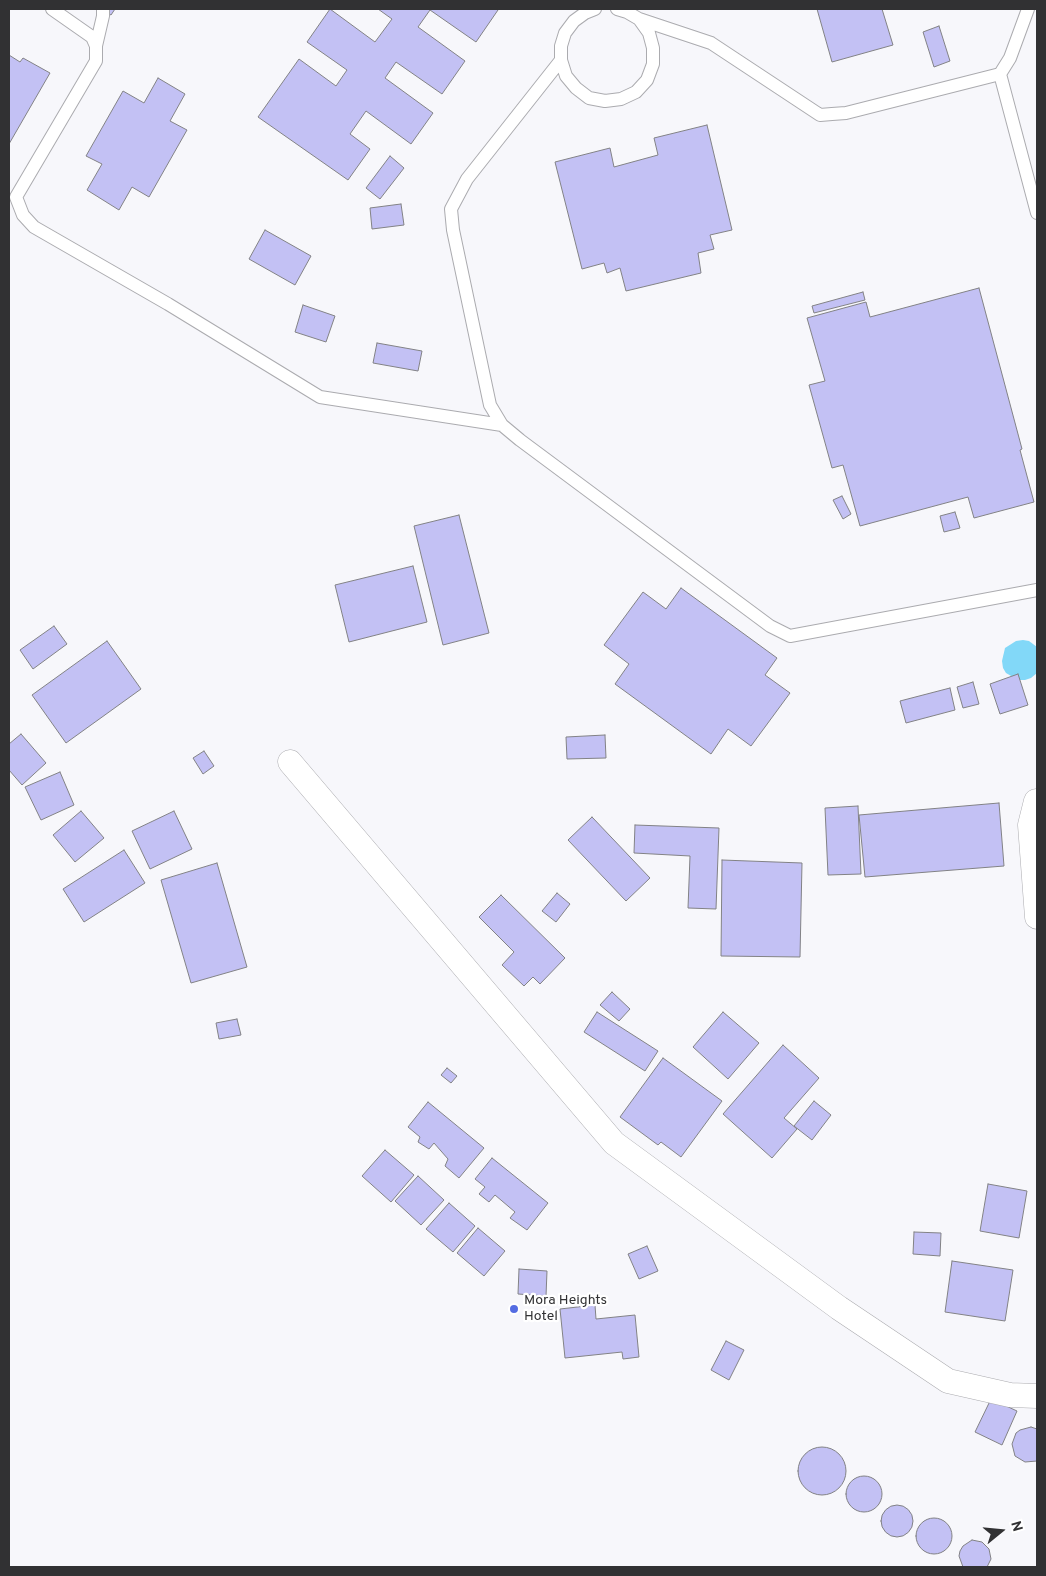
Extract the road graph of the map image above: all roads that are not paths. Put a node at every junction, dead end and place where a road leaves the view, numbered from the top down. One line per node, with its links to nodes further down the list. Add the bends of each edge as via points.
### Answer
1 (52, 9): 7 (lane, via 92,37)
2 (103, 9): 7 (lane)
3 (596, 9): 8 (lane, via 574,21 565,32)
4 (617, 9): 6 (lane)
5 (1028, 9): 9 (lane, via 1010,58)
6 (639, 19): 8 (lane, via 649,32 654,48 647,80 636,92 621,99 589,98 566,76); 9 (lane, via 711,43 820,115 846,113)
7 (96, 46): 11 (lane, via 96,61 16,197 23,214 34,227 320,397)
8 (561, 60): 11 (lane, via 467,179 451,209 490,405)
9 (1000, 74): 10 (lane)
10 (1037, 213)
11 (502, 425): 12 (lane, via 770,626 790,636)
12 (1037, 590)
13 (290, 762): 16 (street, via 614,1143 839,1308 948,1380 1010,1395)
14 (1037, 801): 15 (street, via 1030,825)
15 (1037, 917)
16 (1037, 1396)

